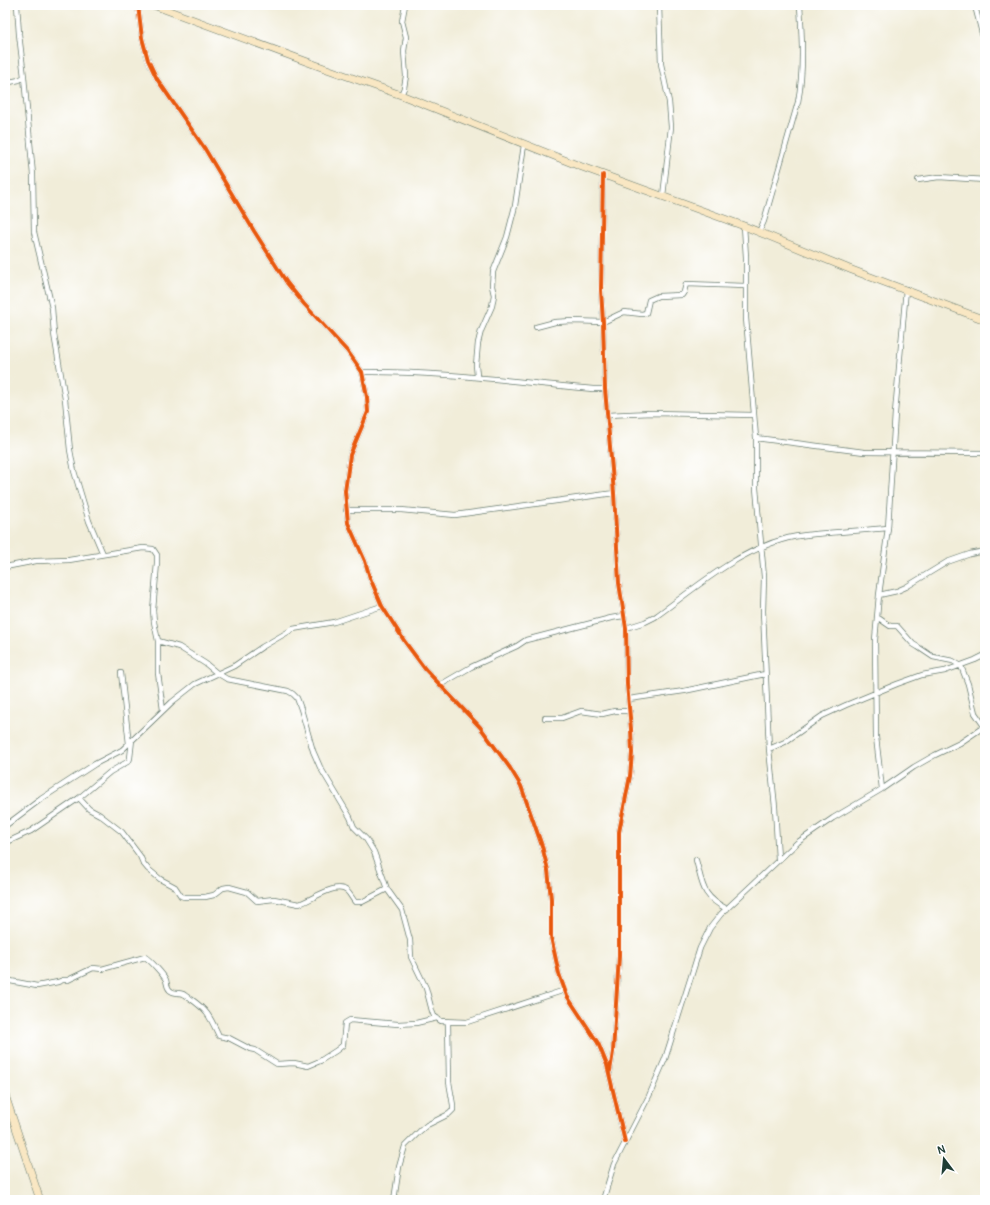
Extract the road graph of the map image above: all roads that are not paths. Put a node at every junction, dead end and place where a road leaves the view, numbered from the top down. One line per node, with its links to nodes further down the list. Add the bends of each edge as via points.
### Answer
1 (18, 5): 9 (street)
2 (138, 5): 24 (street, via 142,38 157,79 206,149 287,283 348,352)
3 (153, 5): 11 (main road)
4 (405, 5): 11 (street, via 402,21 406,37 406,83)
5 (659, 5): 16 (street, via 661,64 671,127)
6 (800, 5): 18 (street, via 802,84)
7 (976, 5): 8 (street)
8 (985, 45)
9 (24, 76): 10 (street, via 19,80); 37 (street, via 33,175 34,232 52,308 66,400 70,450 89,521)
10 (5, 83)
11 (401, 95): 12 (main road)
12 (524, 145): 13 (main road); 25 (street, via 515,206 494,272 492,306 478,343)
13 (603, 174): 16 (main road); 22 (street)
14 (918, 180): 15 (street, via 939,177)
15 (985, 180)
16 (663, 196): 17 (main road)
17 (744, 226): 18 (main road); 19 (street)
18 (759, 232): 20 (main road)
19 (746, 286): 22 (street, via 686,284 682,295 658,296 649,300 646,313 624,312); 28 (street)
20 (906, 290): 21 (main road); 30 (street)
21 (985, 320)
22 (603, 322): 23 (street, via 555,322); 26 (street)
23 (536, 327)
24 (362, 372): 25 (street); 33 (street, via 368,412 350,455 344,491)
25 (477, 376): 26 (street)
26 (605, 389): 27 (street)
27 (607, 415): 28 (street); 32 (street)
28 (754, 415): 29 (street)
29 (756, 438): 30 (street, via 864,452); 35 (street, via 756,488)
30 (893, 452): 31 (street); 34 (street)
31 (985, 453)
32 (614, 493): 33 (street, via 455,515 401,510); 41 (street)
33 (346, 510): 40 (street, via 348,523)
34 (888, 528): 35 (street, via 807,535); 39 (street)
35 (762, 547): 43 (street, via 716,572 656,617); 49 (street)
36 (985, 551): 39 (street, via 947,562 906,587)
37 (103, 554): 38 (street); 44 (street, via 153,549 157,563 153,610)
38 (5, 567)
39 (879, 595): 42 (street)
40 (382, 606): 48 (street, via 334,622 292,629); 50 (street, via 414,656)
41 (623, 616): 43 (street); 50 (street, via 526,640)
42 (878, 617): 46 (street, via 890,626 897,626 912,644 934,657 953,661); 51 (street, via 875,640)
43 (626, 628): 52 (street)
44 (158, 641): 48 (street, via 179,646); 53 (street, via 158,673)
45 (985, 655): 46 (street)
46 (961, 666): 51 (street, via 922,675); 56 (street, via 975,713)
47 (121, 673): 57 (street)
48 (217, 674): 53 (street, via 196,684); 65 (street, via 238,682 288,691 297,698 320,767 354,827 374,852)
49 (765, 674): 52 (street, via 684,691); 58 (street)
50 (440, 685): 68 (street, via 480,727 521,786 548,870 551,937)
51 (875, 693): 58 (street, via 822,716 786,742); 59 (street, via 876,737)
52 (629, 699): 54 (street)
53 (163, 710): 57 (street)
54 (630, 711): 55 (street, via 602,714 581,711 562,718); 71 (street, via 632,753 619,832 619,956 613,1052)
55 (545, 718)
56 (984, 726): 59 (street, via 960,743 914,767)
57 (131, 742): 60 (street, via 129,761 110,772); 61 (street, via 41,799)
58 (769, 749): 64 (street)
59 (882, 788): 64 (street, via 798,842)
60 (79, 798): 62 (street, via 31,831); 65 (street, via 89,809 122,832 148,869 175,887 184,897 208,897 229,887 247,892 257,901 274,899 299,904 338,888 347,891 355,902 362,902)
61 (5, 826)
62 (5, 843)
63 (696, 860): 66 (street, via 709,898)
64 (778, 860): 66 (street)
65 (387, 889): 69 (street, via 402,910 413,964 426,988 432,1011)
66 (727, 909): 73 (street, via 710,928 700,948 665,1059)
67 (5, 980): 69 (street, via 42,986 73,978 93,968 102,970 145,957 153,963 172,993 182,994 204,1008 219,1036 238,1042 279,1064 294,1063 308,1066 320,1061 343,1045 345,1023 350,1020 398,1024)
68 (565, 990): 70 (street, via 472,1021); 71 (street, via 598,1044)
69 (437, 1018): 70 (street)
70 (448, 1022): 76 (street, via 452,1110 423,1128 405,1146)
71 (609, 1073): 73 (street)
72 (5, 1094): 75 (main road)
73 (625, 1142): 74 (street, via 614,1164)
74 (605, 1199)
75 (40, 1200)
76 (394, 1200)

